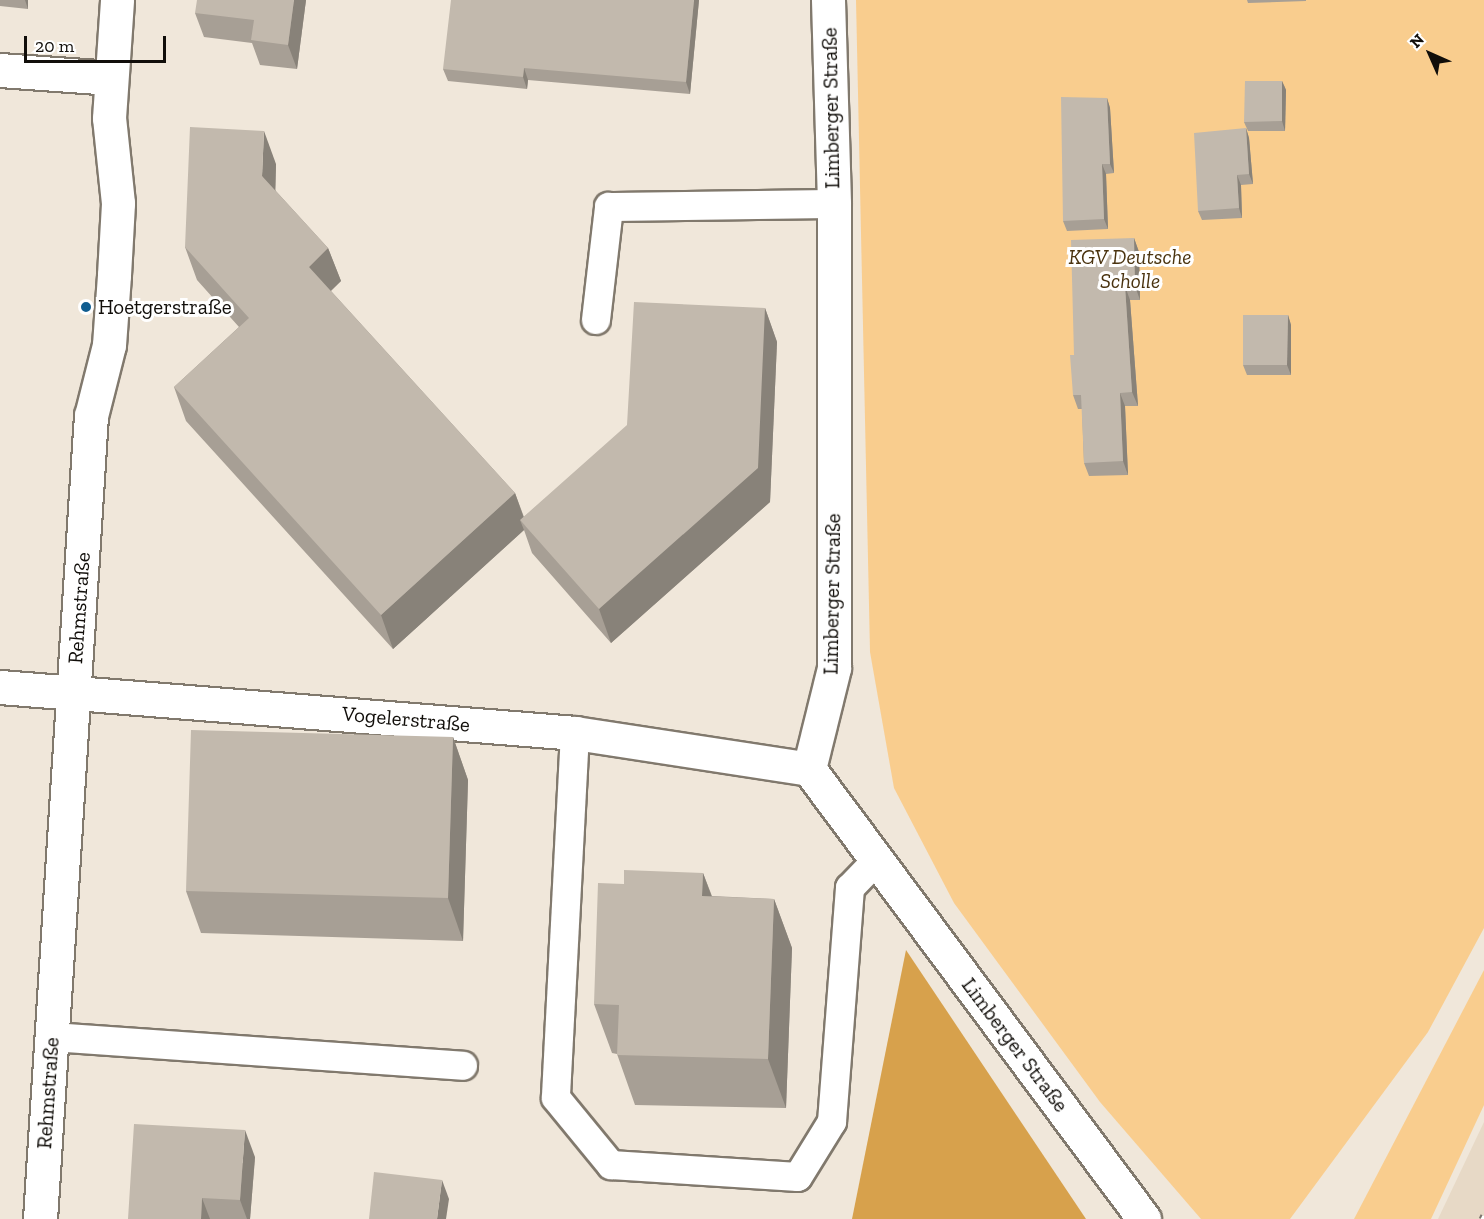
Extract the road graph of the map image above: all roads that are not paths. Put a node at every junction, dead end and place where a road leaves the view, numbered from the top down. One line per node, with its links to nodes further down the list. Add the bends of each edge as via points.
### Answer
1 (117, 0): 4 (street, Rehmstraße)
2 (828, 0): 5 (street, Limberger Straße)
3 (0, 70): 4 (street)
4 (111, 78): 8 (street, Rehmstraße, via 109,118 118,203 114,275 109,345 91,416)
5 (834, 204): 6 (lane, via 609,207); 10 (street, Limberger Straße, via 834,668)
6 (596, 320)
7 (0, 687): 8 (street, Vogelerstraße)
8 (74, 693): 9 (street, Vogelerstraße); 12 (street, Rehmstraße)
9 (575, 733): 10 (street, Vogelerstraße); 11 (lane, via 556,1098 610,1165 798,1177 832,1122 850,888)
10 (809, 769): 11 (street, Limberger Straße)
11 (877, 860): 15 (street, Limberger Straße)
12 (52, 1037): 13 (lane); 14 (street, Rehmstraße)
13 (463, 1066)
14 (40, 1219)
15 (1144, 1219)

